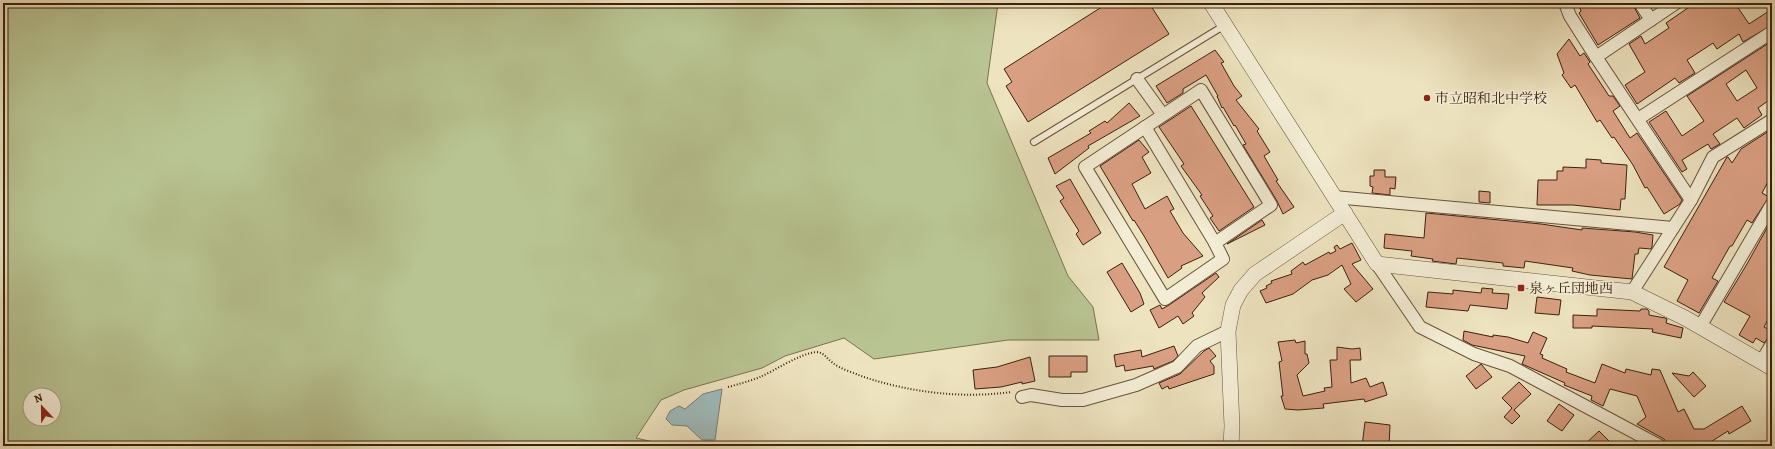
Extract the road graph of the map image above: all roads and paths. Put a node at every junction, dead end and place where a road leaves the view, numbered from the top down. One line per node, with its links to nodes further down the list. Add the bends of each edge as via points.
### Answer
1 (1211, 3): 6 (street)
2 (1565, 3): 8 (street, via 1570,16)
3 (1640, 3): 5 (street)
4 (1676, 3): 5 (street)
5 (1651, 20): 8 (street)
6 (1225, 26): 9 (lane); 15 (street)
7 (1772, 32): 11 (street)
8 (1596, 57): 11 (street)
9 (1137, 79): 10 (street); 14 (lane)
10 (1163, 115): 13 (street); 20 (street, via 1201,90 1271,205)
11 (1638, 119): 16 (street)
12 (1772, 120): 16 (street, via 1713,157)
13 (1145, 127): 20 (street); 20 (street, via 1085,167 1165,299 1223,259)
14 (1034, 142)
15 (1334, 197): 18 (street); 19 (street)
16 (1691, 200): 19 (street)
17 (1772, 204): 23 (street)
18 (1344, 213): 21 (street); 24 (street, via 1255,274 1236,300)
19 (1673, 228): 22 (street)
20 (1215, 243)
21 (1376, 264): 22 (street); 30 (street, via 1420,327 1474,354 1510,366)
22 (1632, 292): 23 (street)
23 (1700, 327): 26 (street)
24 (1228, 331): 28 (street, via 1197,346 1177,367 1136,385 1083,400); 29 (street)
25 (1772, 344): 26 (street)
26 (1767, 365)
27 (728, 387): 28 (path, via 759,378 807,354 818,352 825,355 833,364 890,385 930,392)
28 (1020, 394)
29 (1231, 446)
30 (1660, 446)

